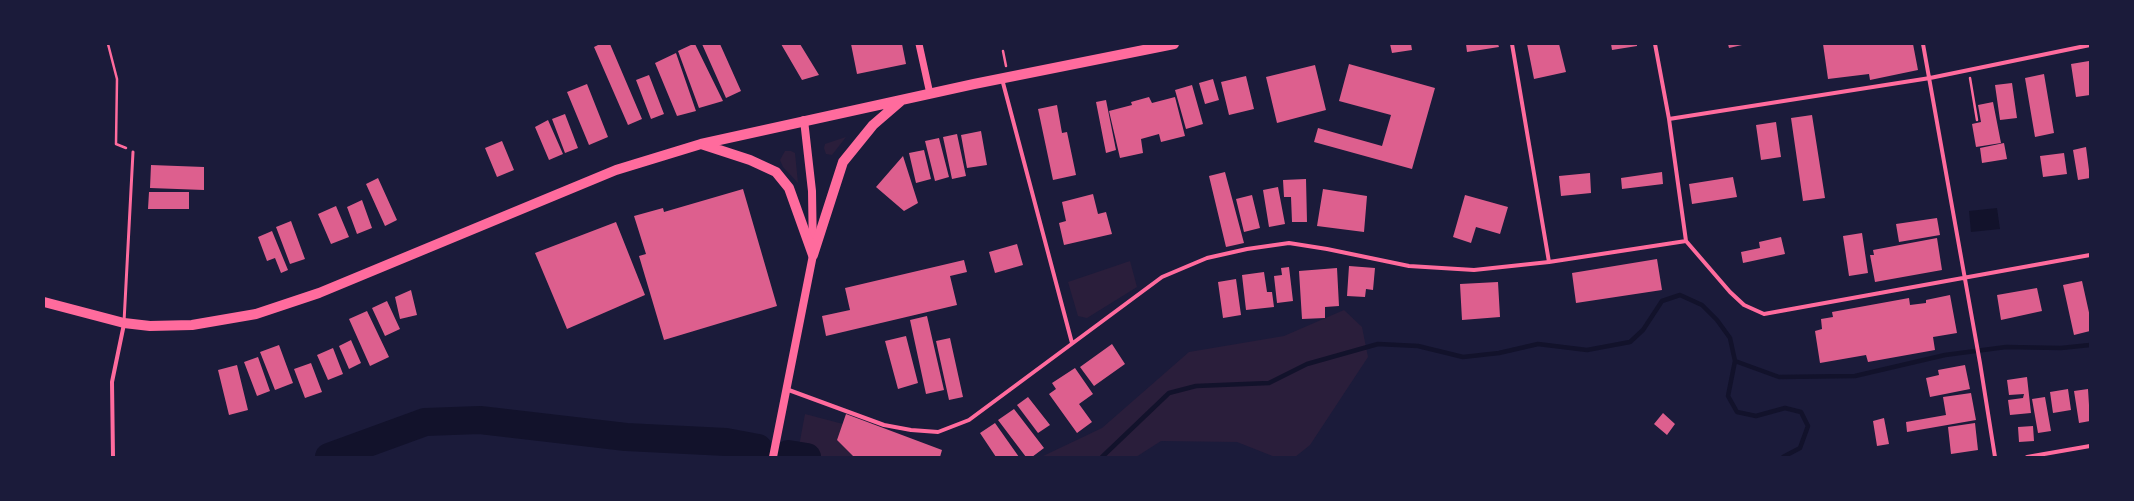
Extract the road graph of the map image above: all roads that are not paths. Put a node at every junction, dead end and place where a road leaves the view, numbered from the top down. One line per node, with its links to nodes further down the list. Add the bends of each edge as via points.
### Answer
1 (919, 44): 9 (street)
2 (1174, 44): 7 (main road)
3 (1512, 44): 18 (street)
4 (1655, 44): 11 (street)
5 (1923, 44): 8 (street)
6 (2090, 45): 8 (street)
7 (1002, 78): 9 (main road); 22 (street)
8 (1930, 78): 11 (street); 19 (street)
9 (930, 94): 10 (main road)
10 (903, 100): 12 (main road); 16 (main road, via 873,125 843,162)
11 (1669, 119): 15 (street)
12 (804, 120): 13 (main road); 16 (main road, via 812,190)
13 (701, 144): 16 (main road, via 750,160 776,172 789,188); 21 (main road, via 616,170 319,293 256,314 192,325 150,326)
14 (133, 152): 21 (lane)
15 (1686, 241): 18 (street); 19 (street, via 1730,292 1744,305 1764,314)
16 (813, 255): 23 (main road)
17 (2090, 255): 19 (street)
18 (1549, 262): 22 (street, via 1474,270 1409,266 1327,248 1289,243 1247,249 1207,258 1162,277)
19 (1965, 278): 27 (street)
20 (44, 302): 21 (main road)
21 (124, 323): 25 (street, via 112,382)
22 (1072, 343): 23 (street, via 969,420 938,432 884,425)
23 (786, 389): 26 (main road)
24 (2090, 446): 28 (street)
25 (113, 457)
26 (773, 457)
27 (1995, 457)
28 (2027, 457)

